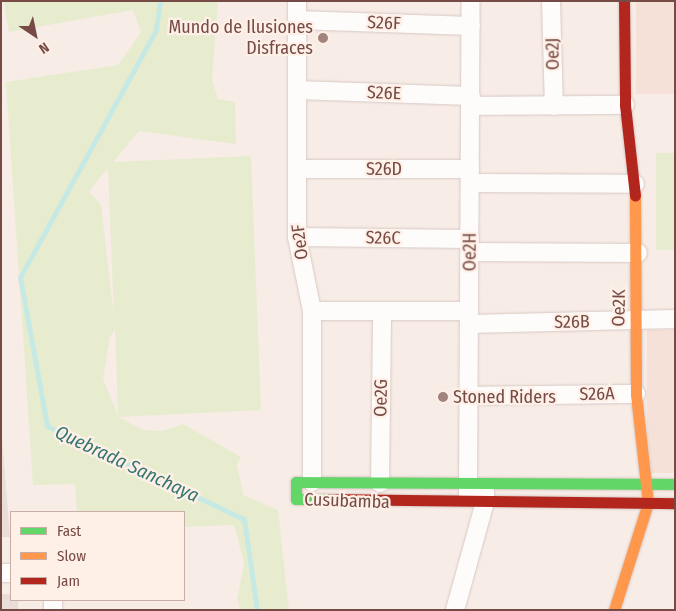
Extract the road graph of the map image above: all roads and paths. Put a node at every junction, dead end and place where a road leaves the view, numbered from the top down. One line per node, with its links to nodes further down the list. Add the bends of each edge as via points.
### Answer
1 (297, 1): 5 (street, Oe2F)
2 (471, 1): 6 (street, Oe2H)
3 (552, 1): 9 (street, Oe2J)
4 (624, 1): 10 (street, Oe2K)
5 (297, 20): 6 (street, S26F); 7 (street, Oe2F)
6 (471, 26): 8 (street, Oe2H)
7 (297, 90): 8 (street, S26E); 11 (street, Oe2F)
8 (471, 101): 9 (street, S26E); 12 (street, Oe2H)
9 (554, 106): 10 (street, S26E)
10 (625, 106): 13 (street, Oe2K)
11 (297, 169): 12 (street, S26D); 14 (street, Oe2F)
12 (470, 176): 13 (street, S26D); 15 (street, Oe2H)
13 (635, 184): 16 (street, Oe2K)
14 (297, 236): 15 (street, S26C); 17 (street, Oe2F)
15 (470, 245): 16 (street, S26C); 19 (street, Oe2H)
16 (638, 253): 21 (street, Oe2K)
17 (312, 311): 18 (street, S26B); 24 (street, Oe2F)
18 (382, 313): 19 (street, S26B); 25 (street, Oe2G)
19 (469, 318): 21 (street, S26B); 23 (street, Oe2H)
20 (675, 319): 21 (street, S26B)
21 (636, 320): 22 (street, Oe2K)
22 (636, 394): 23 (street, S26A); 27 (street, Oe2K)
23 (469, 396): 26 (street, Oe2H)
24 (312, 482): 25 (street, Cusubamba); 29 (street, Cusubamba, via 296,482 296,499)
25 (380, 483): 26 (street, Cusubamba)
26 (476, 483): 27 (street, Cusubamba); 29 (street, Oe2H)
27 (644, 484): 28 (street, Cusubamba); 30 (street, Oe2K)
28 (675, 484)
29 (476, 502): 30 (street, Cusubamba); 32 (street, Oe2H)
30 (648, 503): 31 (street, Cusubamba); 33 (street, Oe2K)
31 (675, 503)
32 (455, 610)
33 (614, 610)

